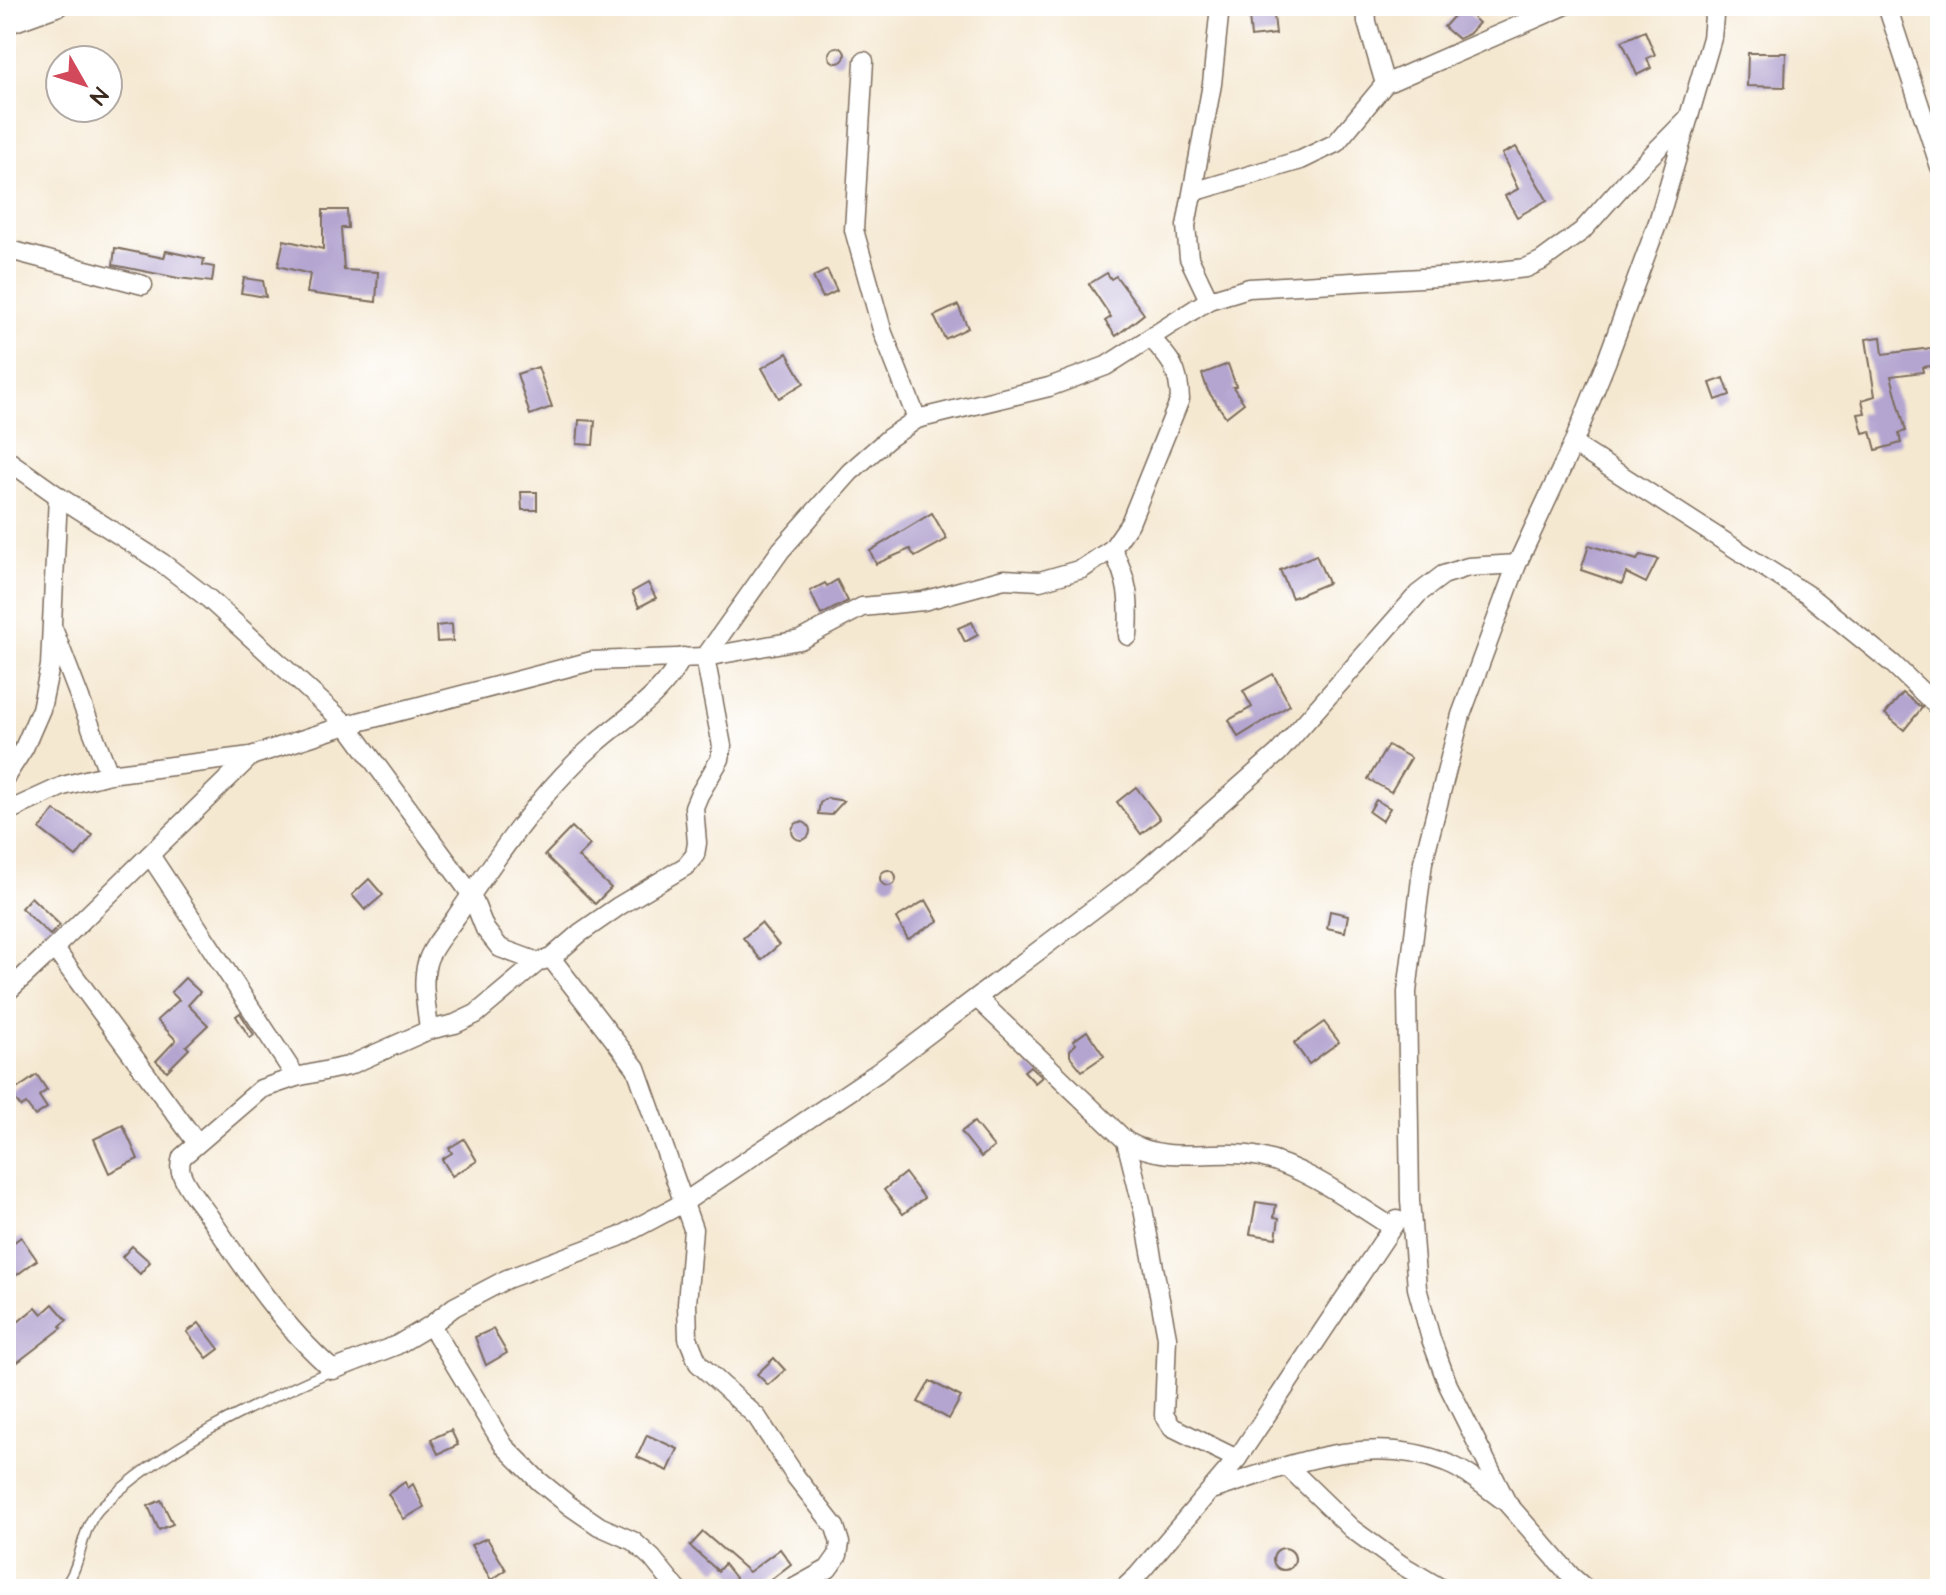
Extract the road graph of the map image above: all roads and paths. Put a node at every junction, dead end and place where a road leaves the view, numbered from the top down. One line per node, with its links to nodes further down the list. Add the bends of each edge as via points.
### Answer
1 (59, 6): 7 (street)
2 (1220, 6): 12 (street)
3 (1366, 6): 9 (street)
4 (1564, 6): 9 (street)
5 (1715, 6): 10 (street, via 1712,38)
6 (1887, 6): 11 (street)
7 (6, 25)
8 (864, 61): 17 (street, via 854,230 883,333)
9 (1385, 84): 12 (street, via 1336,143 1301,160)
10 (1689, 117): 15 (street, via 1582,231 1526,268 1249,288); 18 (street, via 1658,222)
11 (1940, 167)
12 (1193, 192): 15 (street, via 1186,226 1189,258)
13 (6, 249): 14 (street)
14 (143, 285)
15 (1209, 300): 16 (street)
16 (1151, 338): 17 (street, via 1106,366 1049,387); 21 (street, via 1171,360 1180,399 1130,523)
17 (917, 419): 26 (street, via 850,472 781,550)
18 (1573, 444): 22 (street); 27 (street, via 1809,596)
19 (6, 459): 20 (street)
20 (58, 496): 23 (street); 28 (street, via 209,599)
21 (1112, 549): 24 (street, via 1130,599); 26 (street, via 1082,569 1040,581 1004,579 923,601 862,607 800,640)
22 (1517, 564): 38 (street, via 1468,567 1443,575 1418,594 1278,753 1144,871); 43 (street, via 1461,715 1423,862 1407,992)
23 (53, 626): 30 (street); 31 (street, via 41,709)
24 (1128, 636)
25 (683, 657): 26 (street); 28 (street, via 592,661); 34 (street, via 651,701 592,747 536,808)
26 (705, 657): 36 (street, via 722,746 694,807 695,855)
27 (1940, 709)
28 (347, 725): 29 (street); 34 (street)
29 (251, 756): 30 (street); 33 (street)
30 (109, 774): 32 (street, via 63,786)
31 (6, 776)
32 (6, 812)
33 (150, 855): 35 (street); 40 (street)
34 (471, 894): 36 (street, via 485,929 500,948); 39 (street, via 428,959 424,976)
35 (54, 948): 37 (street); 42 (street)
36 (544, 960): 39 (street, via 476,1014); 44 (street, via 636,1068)
37 (6, 993)
38 (978, 999): 41 (street); 44 (street)
39 (429, 1030): 40 (street, via 348,1066)
40 (296, 1077): 42 (street, via 261,1089)
41 (1126, 1141): 45 (street, via 1144,1152 1257,1156 1290,1166); 48 (street, via 1167,1337 1164,1415 1172,1427)
42 (197, 1143): 47 (street, via 182,1157 182,1176 281,1315)
43 (1410, 1200): 45 (street); 51 (street, via 1417,1288 1431,1339)
44 (683, 1203): 46 (street, via 619,1237 507,1279); 55 (street, via 693,1229 688,1338 698,1363 757,1417 835,1527 840,1543 828,1569)
45 (1392, 1227): 48 (street)
46 (431, 1325): 47 (street); 54 (street, via 512,1455 570,1506 633,1541)
47 (333, 1370): 53 (lane, via 202,1434 101,1508 89,1522 77,1566)
48 (1237, 1459): 50 (street)
49 (1287, 1466): 50 (street); 51 (street, via 1342,1452 1413,1451 1449,1464); 52 (street, via 1352,1529)
50 (1209, 1491): 56 (street)
51 (1507, 1503): 57 (street)
52 (1433, 1587)
53 (62, 1589)
54 (677, 1589)
55 (792, 1589)
56 (1123, 1589)
57 (1586, 1589)

